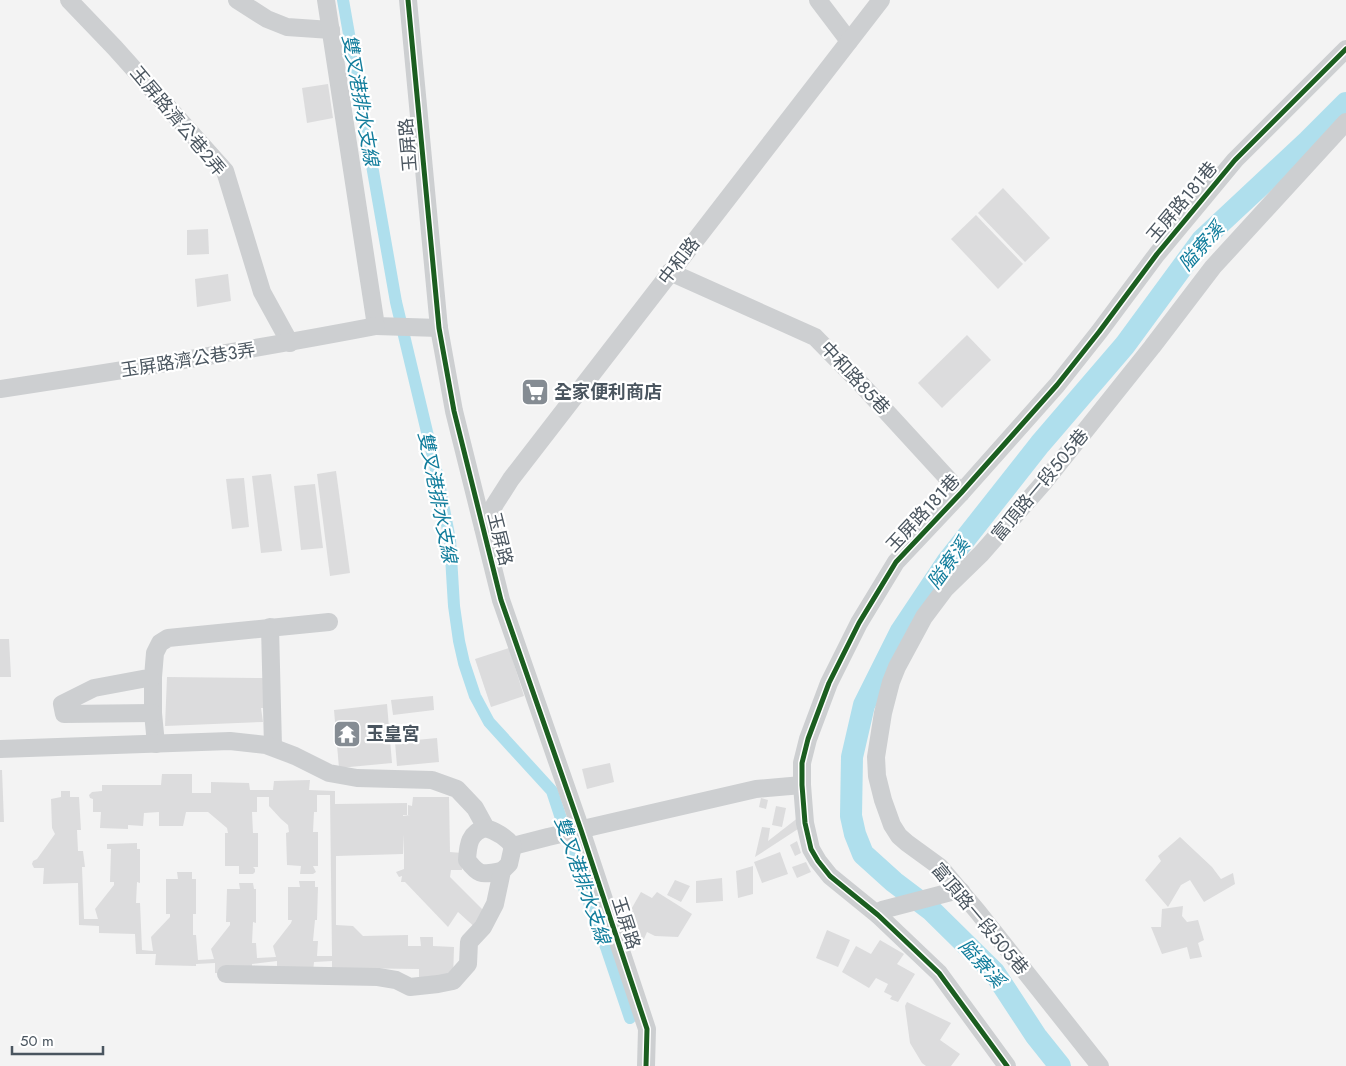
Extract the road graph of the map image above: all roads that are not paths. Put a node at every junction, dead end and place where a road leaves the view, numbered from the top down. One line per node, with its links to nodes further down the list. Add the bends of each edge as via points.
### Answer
1 (69, 0): 14 (street, 玉屏路濟公巷2弄, via 225,171 262,292)
2 (237, 0): 7 (street, via 267,19 287,26)
3 (326, 0): 7 (street)
4 (408, 0): 13 (street, 玉屏路)
5 (818, 0): 8 (street)
6 (881, 0): 8 (street, 中和路)
7 (331, 30): 12 (street)
8 (849, 41): 11 (street, 中和路)
9 (1346, 49): 16 (street, 玉屏路181巷, via 1235,160 1157,254 1057,385)
10 (1346, 122): 30 (street, 富頂路一段505巷, via 1212,267 1045,482 945,589 924,617 897,667 883,713 876,757 883,800 899,836 940,867)
11 (670, 272): 16 (street, 中和路85巷, via 815,337); 17 (street, 中和路, via 511,479)
12 (376, 326): 13 (street); 14 (street, 玉屏路濟公巷3弄)
13 (439, 328): 17 (street, 玉屏路, via 454,411)
14 (290, 343): 15 (street, 玉屏路濟公巷3弄)
15 (0, 389)
16 (961, 492): 25 (street, 玉屏路181巷, via 896,562 859,623 829,683 808,739 802,763)
17 (483, 527): 27 (street, 玉屏路, via 501,600)
18 (329, 622): 19 (street)
19 (270, 627): 20 (street, via 168,638 160,643 155,654); 23 (street)
20 (153, 677): 21 (street); 21 (street, via 94,688 62,704 64,714)
21 (153, 713): 22 (street)
22 (156, 744): 23 (street, via 230,741); 24 (street)
23 (273, 748): 26 (street, via 329,773 358,778 432,780 458,788)
24 (0, 749)
25 (802, 785): 27 (street, via 756,789); 31 (street, 玉屏路181巷, via 805,823 811,849 818,861 830,876)
26 (486, 828): 28 (street, via 496,831); 29 (street, via 471,837 467,860 475,871 485,874)
27 (581, 830): 28 (street); 33 (street, 玉屏路, via 647,1029)
28 (513, 846): 29 (street, via 509,864)
29 (502, 871): 32 (street, via 495,904 483,927 469,942 468,964 453,981 410,987 396,980 378,977)
30 (956, 892): 31 (street); 35 (street, 富頂路一段505巷)
31 (880, 913): 34 (street, 玉屏路181巷, via 939,973)
32 (226, 974)
33 (646, 1066)
34 (1007, 1066)
35 (1100, 1066)

